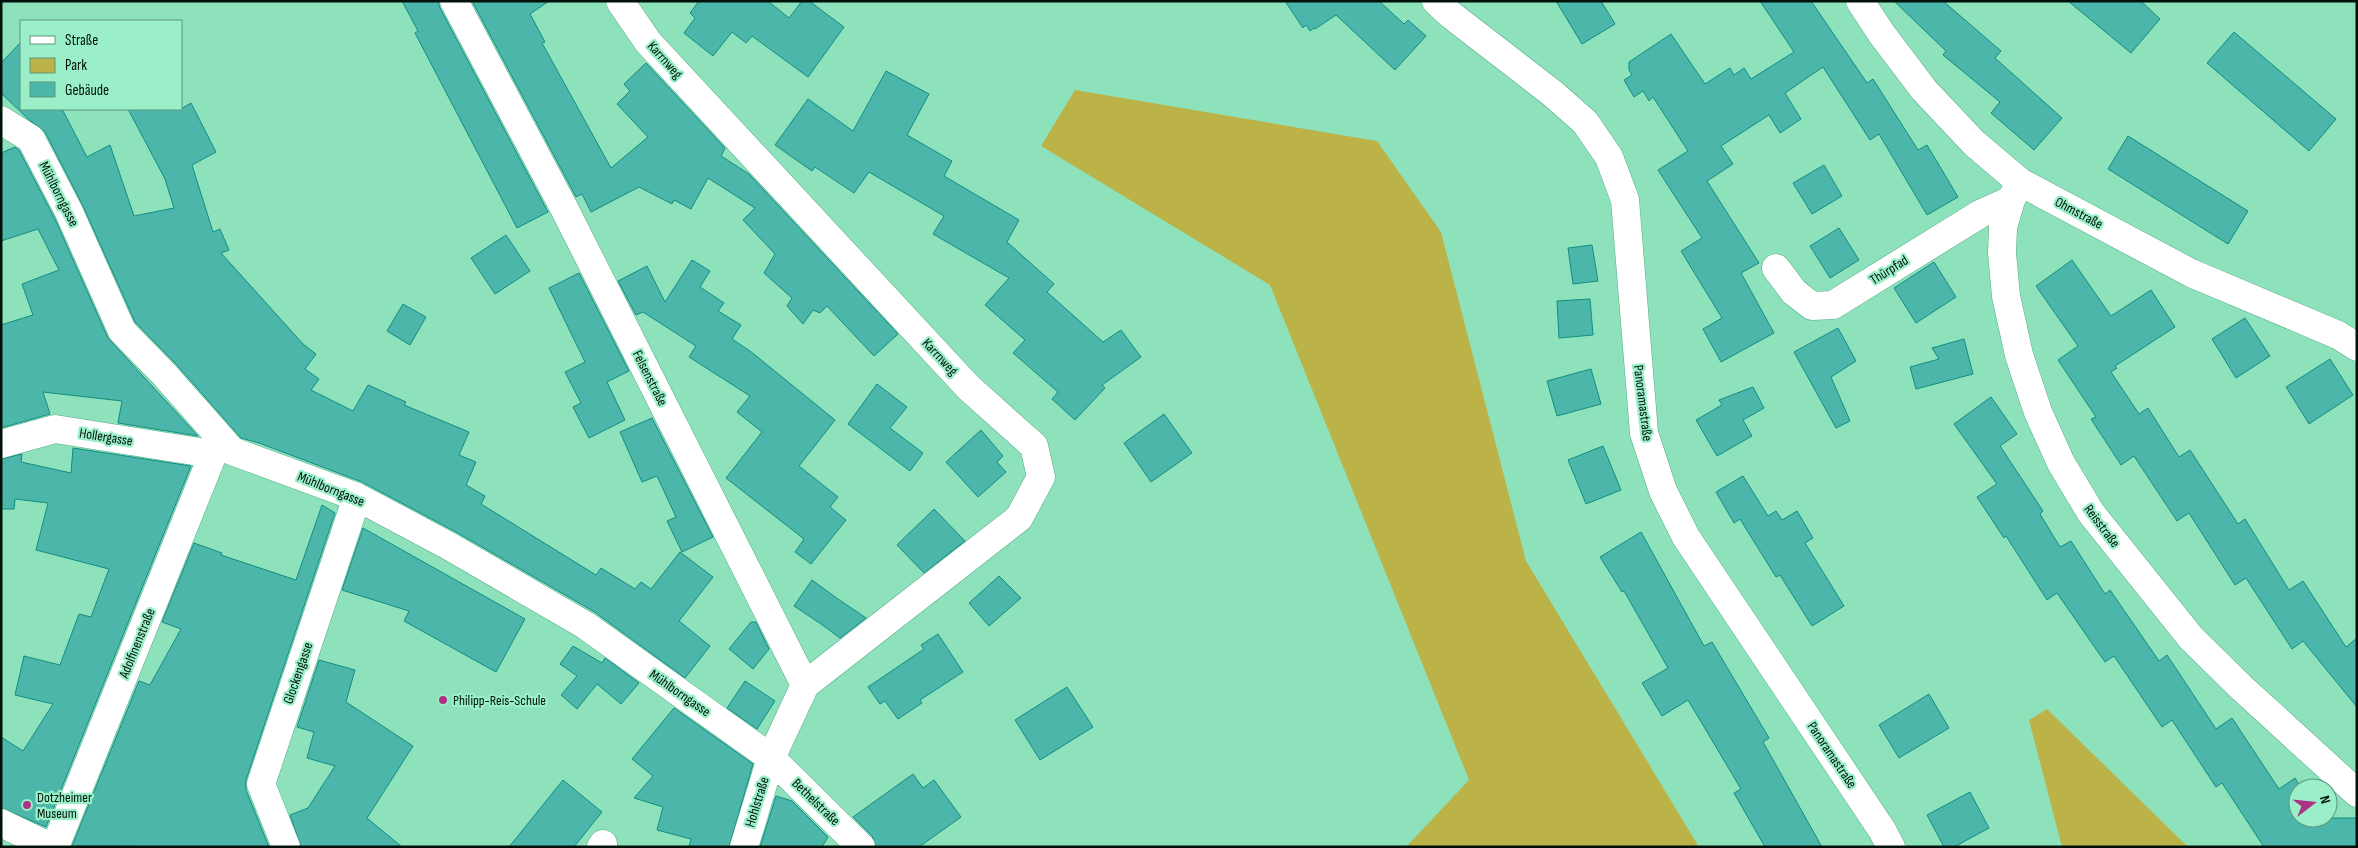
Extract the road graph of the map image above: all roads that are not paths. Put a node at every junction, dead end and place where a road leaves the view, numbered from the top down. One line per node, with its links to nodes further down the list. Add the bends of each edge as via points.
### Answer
1 (454, 1): 12 (street, Felsenstraße, via 565,210)
2 (620, 1): 12 (street, Karrnweg, via 648,42 961,380 1034,446 1041,477 1019,518)
3 (1436, 1): 20 (street, Panoramastraße, via 1585,122 1609,157 1625,200 1644,433 1663,491 1686,537)
4 (1860, 1): 6 (street, Ohmstraße, via 1924,90)
5 (1, 120): 10 (street, Mühlborngasse, via 30,139 69,212 122,331 164,374)
6 (2015, 191): 7 (street, Thürpfad, via 1833,305 1812,306 1794,292); 8 (street, Ohmstraße, via 2191,273 2338,335); 14 (street, Reisstraße, via 2003,227 2006,296 2019,355 2038,412 2061,463 2091,513 2191,638 2243,690)
7 (1776, 268)
8 (2357, 347)
9 (1, 444): 10 (street, Hollergasse, via 55,429)
10 (216, 447): 11 (street, Mühlborngasse); 16 (street, Adolfinenstraße)
11 (357, 497): 13 (street, Mühlborngasse, via 585,625); 17 (street, Glockengasse, via 261,784)
12 (805, 685): 13 (street)
13 (771, 758): 18 (street, Hohlstraße); 19 (street, Bethelstraße)
14 (2357, 793)
15 (1, 823): 16 (street)
16 (53, 847)
17 (286, 847)
18 (744, 847)
19 (861, 847)
20 (1891, 847)

